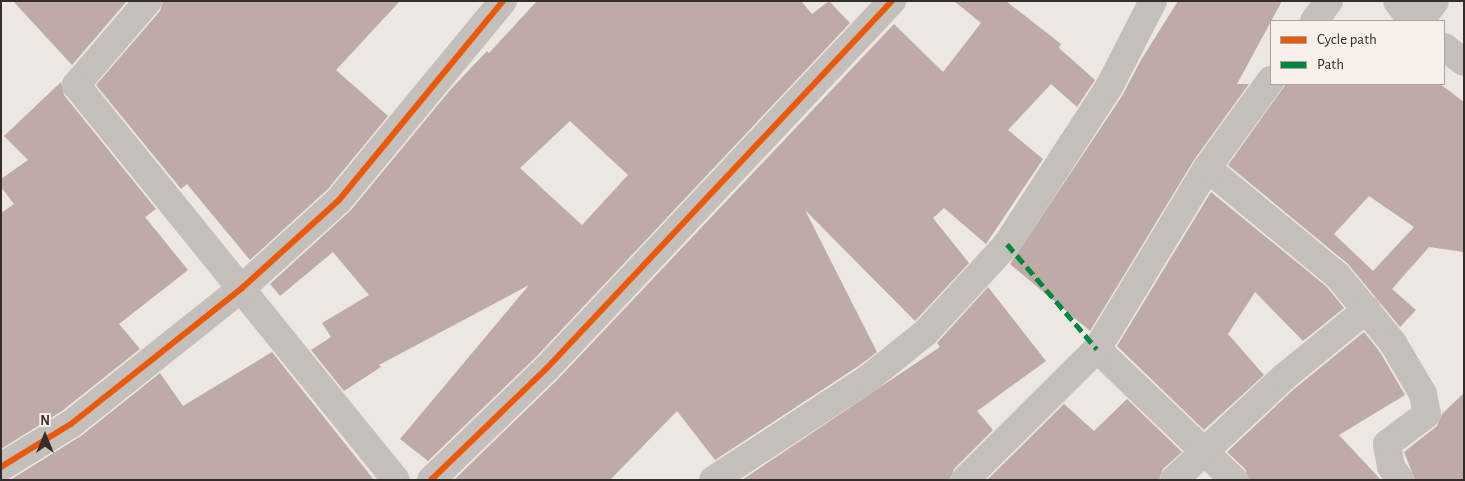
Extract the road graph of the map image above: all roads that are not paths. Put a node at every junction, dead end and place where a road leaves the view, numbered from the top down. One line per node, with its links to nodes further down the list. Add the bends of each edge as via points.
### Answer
1 (148, 1): 15 (street, via 76,84)
2 (503, 1): 15 (street, via 339,200)
3 (1153, 1): 22 (street, via 1109,87 1007,244 925,333 869,378)
4 (1329, 1): 8 (street)
5 (1396, 1): 9 (street)
6 (1435, 1): 10 (street)
7 (882, 3): 21 (street, via 547,368)
8 (1315, 20)
9 (1411, 20)
10 (1421, 20)
11 (1445, 48): 12 (street)
12 (1464, 62)
13 (1270, 81): 14 (street)
14 (1207, 168): 16 (street, via 1338,276); 17 (street)
15 (242, 288): 19 (street, via 71,424); 20 (street)
16 (1367, 309): 18 (street, via 1284,376); 26 (street, via 1393,343 1418,386 1427,414 1388,444 1391,467)
17 (1098, 349): 18 (street); 23 (street)
18 (1204, 452): 24 (street); 25 (street)
19 (1, 467)
20 (396, 480)
21 (431, 480)
22 (713, 480)
23 (964, 480)
24 (1174, 480)
25 (1234, 480)
26 (1400, 480)

